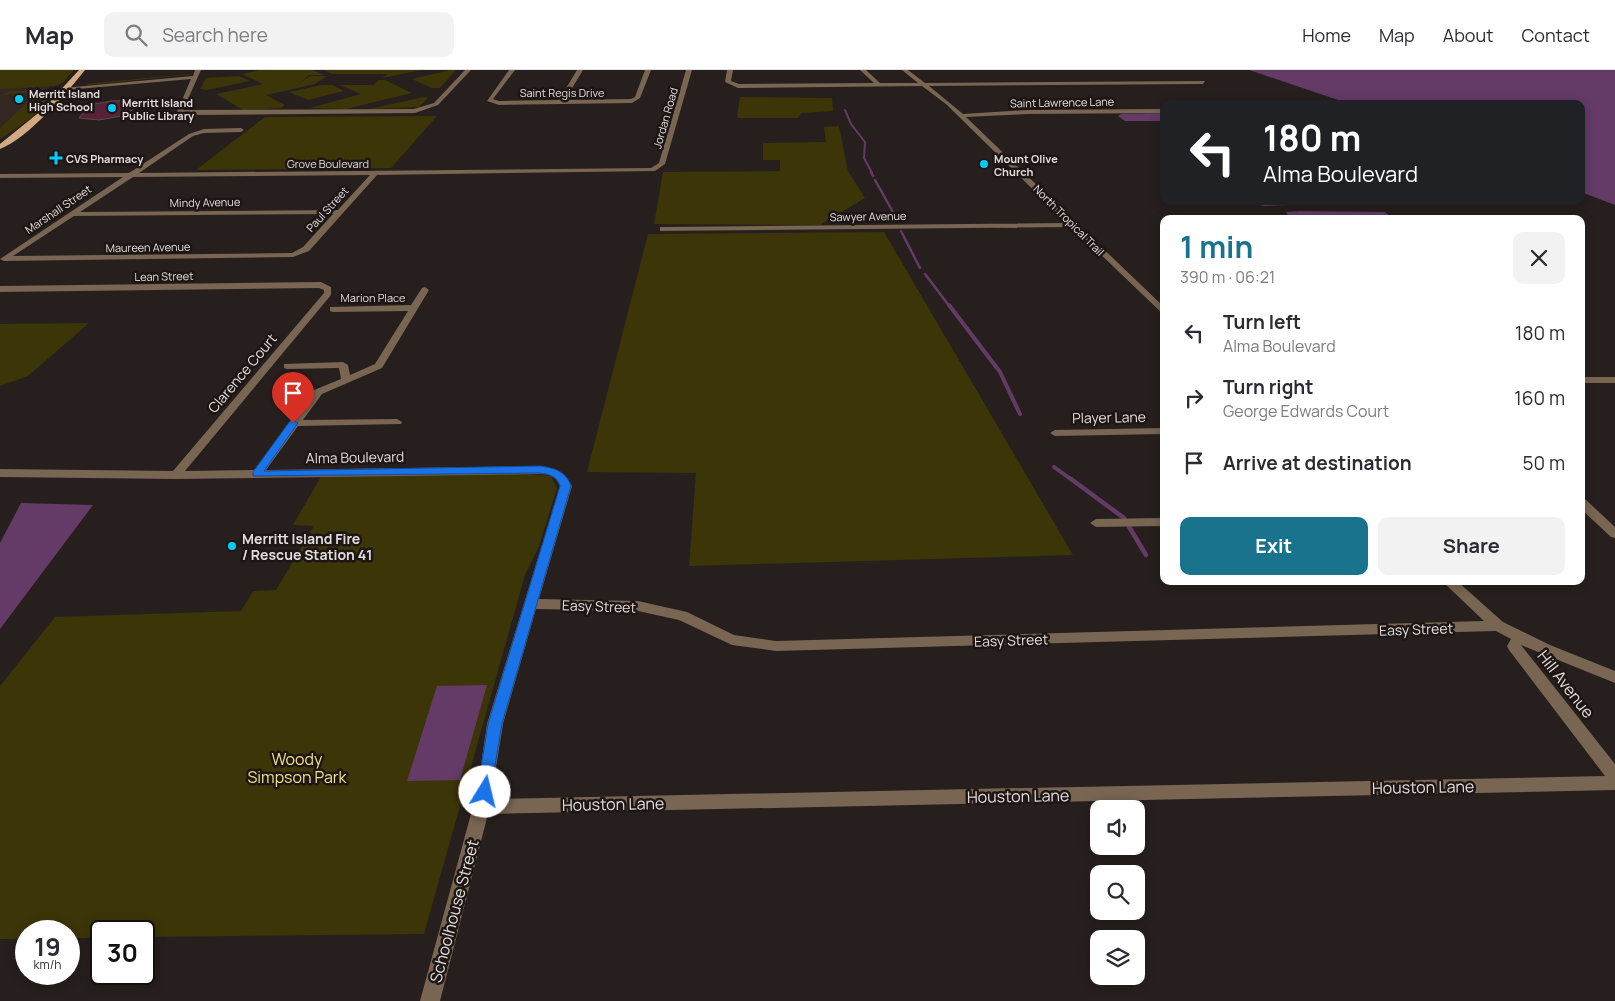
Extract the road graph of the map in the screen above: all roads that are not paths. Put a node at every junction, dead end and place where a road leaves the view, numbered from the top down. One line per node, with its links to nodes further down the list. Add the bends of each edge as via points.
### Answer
1 (82, 70): 14 (main road)
2 (468, 70): 10 (street, via 436,104 409,111 179,111)
3 (512, 70): 15 (street, Saint Regis Drive, via 489,99 491,101)
4 (580, 70): 15 (street)
5 (648, 70): 15 (street, Saint Regis Drive, via 637,98 632,101)
6 (689, 70): 20 (street, Jordan Road, via 662,166)
7 (730, 70): 13 (street, via 728,82 731,85)
8 (862, 70): 13 (street)
9 (906, 70): 12 (street, North Tropical Trail)
10 (197, 73): 14 (street)
11 (1203, 82): 12 (street)
12 (924, 84): 13 (street); 17 (street, North Tropical Trail)
13 (879, 85)
14 (68, 86): 19 (main road, via 30,125)
15 (561, 102)
16 (1160, 111): 17 (street, Saint Lawrence Lane)
17 (961, 116): 26 (street, North Tropical Trail)
18 (242, 130): 22 (street, Marshall Street, via 194,133)
19 (0, 147)
20 (657, 169): 21 (street, Grove Boulevard)
21 (375, 173): 22 (street, Grove Boulevard); 24 (street, Paul Street)
22 (129, 174): 23 (street, Grove Boulevard); 25 (street, Marshall Street)
23 (0, 176)
24 (340, 212): 25 (street, Mindy Avenue); 28 (street, Paul Street, via 306,249)
25 (70, 214): 29 (street, Marshall Street)
26 (1072, 225): 27 (street, Sawyer Avenue); 34 (street, North Tropical Trail)
27 (663, 229)
28 (293, 255): 29 (street, Maureen Avenue)
29 (2, 261)
30 (328, 288): 31 (street, Lean Street, via 321,285); 47 (street, Clarence Court, via 328,293)
31 (0, 289)
32 (425, 290): 33 (street)
33 (413, 308): 35 (street, Marion Place); 37 (street, via 378,366)
34 (1160, 308)
35 (333, 309)
36 (287, 366): 37 (street, via 343,365)
37 (346, 379): 41 (street, via 318,392)
38 (1585, 380): 39 (street)
39 (1615, 380)
40 (397, 422): 41 (street)
41 (293, 423): 45 (street)
42 (1160, 431): 43 (street, Player Lane)
43 (1055, 433)
44 (0, 473): 47 (street, Alma Boulevard)
45 (257, 474): 46 (street, Alma Boulevard, via 540,470); 47 (street, Alma Boulevard)
46 (559, 474): 53 (street, Schoolhouse Street, via 566,486)
47 (176, 475)
48 (1585, 506): 51 (street)
49 (1160, 522): 50 (street)
50 (1096, 523)
51 (1615, 534)
52 (1452, 585): 54 (street)
53 (532, 604): 54 (street, Easy Street, via 646,607 682,616 732,640 776,646); 59 (street, Schoolhouse Street, via 495,724)
54 (1498, 626): 55 (street)
55 (1519, 637): 56 (street); 57 (street, Hill Avenue, via 1514,646)
56 (1615, 676)
57 (1615, 776)
58 (1615, 783): 59 (street, Houston Lane)
59 (481, 807): 60 (street, Schoolhouse Street)
60 (430, 1001)

